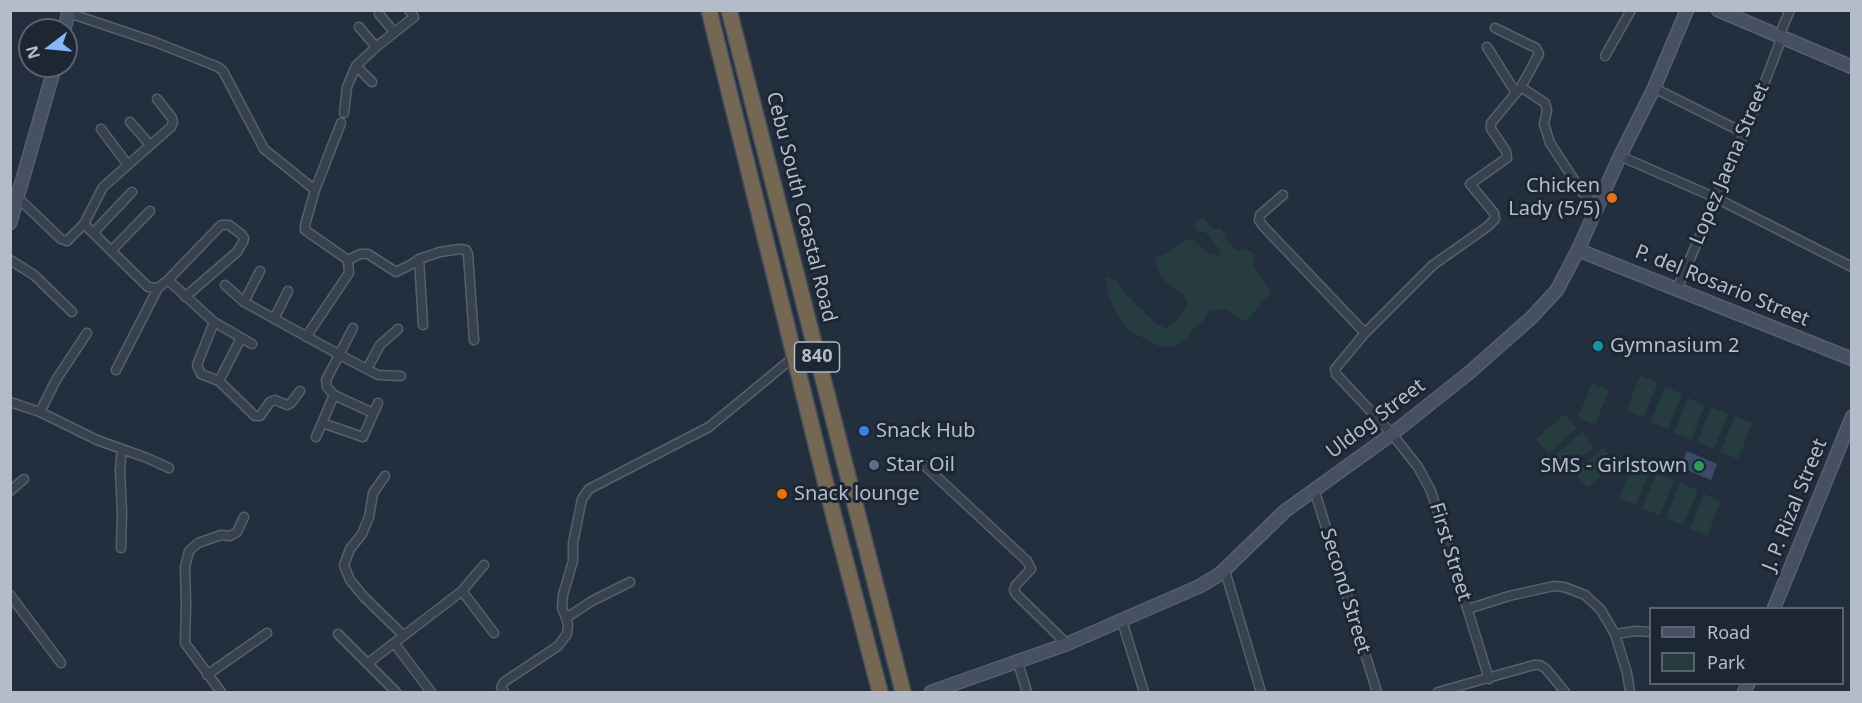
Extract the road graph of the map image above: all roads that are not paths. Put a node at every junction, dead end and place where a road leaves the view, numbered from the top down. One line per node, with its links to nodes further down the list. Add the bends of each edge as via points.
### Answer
1 (409, 10): 12 (street, via 414,16)
2 (709, 10): 69 (highway, 840)
3 (729, 10): 122 (highway, Cebu South Coastal Road / 840)
4 (1631, 10): 16 (street)
5 (1687, 10): 21 (street, Uldog Street)
6 (1718, 10): 13 (street)
7 (1790, 10): 13 (street, Lopez Jaena Street)
8 (69, 12): 32 (street, via 218,67 264,149)
9 (379, 14): 12 (street)
10 (360, 27): 15 (street)
11 (1495, 28): 22 (street, via 1539,51)
12 (394, 32): 15 (street)
13 (1780, 37): 18 (street); 28 (street, Lopez Jaena Street)
14 (1487, 46): 22 (street)
15 (376, 47): 17 (street)
16 (1605, 56)
17 (356, 66): 20 (street); 24 (street, via 347,87)
18 (1851, 67)
19 (52, 78): 35 (street)
20 (372, 82)
21 (1654, 88): 28 (street); 30 (street, Uldog Street)
22 (1518, 90): 37 (street, via 1545,103 1544,124 1550,143 1582,192); 63 (street, First Street, via 1490,126 1507,158 1470,184 1495,219 1433,265)
23 (157, 99): 29 (street, via 173,122)
24 (344, 113)
25 (130, 122): 29 (street)
26 (341, 123): 32 (street)
27 (101, 129): 31 (street)
28 (1744, 133): 36 (street, Lopez Jaena Street)
29 (150, 146): 31 (street)
30 (1620, 156): 36 (street); 37 (street, Uldog Street)
31 (128, 165): 40 (street, via 103,187)
32 (315, 190): 46 (street, via 305,230)
33 (132, 192): 41 (street)
34 (1283, 195): 63 (street, via 1259,220)
35 (18, 198): 39 (street); 40 (street, via 61,239 67,241)
36 (1716, 198): 47 (street); 52 (street, Lopez Jaena Street)
37 (1597, 207): 42 (street, Uldog Street)
38 (150, 211): 43 (street)
39 (10, 223)
40 (84, 224): 41 (street)
41 (93, 233): 43 (street)
42 (1578, 250): 52 (street, P. del Rosario Street); 83 (street, Uldog Street, via 1557,290 1532,317)
43 (111, 251): 51 (street)
44 (419, 259): 46 (street, via 396,272 368,254); 59 (street); 66 (street, via 466,250)
45 (10, 260): 56 (street, via 33,275)
46 (348, 260): 64 (street, via 350,273)
47 (1851, 267)
48 (260, 272): 55 (street)
49 (168, 280): 51 (street); 54 (street); 54 (street, via 221,225 241,234 244,238 237,252)
50 (225, 285): 55 (street)
51 (153, 287): 72 (street)
52 (1677, 289): 70 (street, P. del Rosario Street)
53 (288, 291): 57 (street)
54 (185, 297): 58 (street)
55 (244, 302): 57 (street)
56 (72, 312)
57 (274, 319): 64 (street)
58 (214, 322): 65 (street); 74 (street, via 197,364 201,374)
59 (423, 325)
60 (353, 328): 68 (street)
61 (398, 329): 71 (street, via 380,345)
62 (87, 333): 79 (street)
63 (1365, 333): 83 (street, First Street, via 1336,366 1336,374)
64 (306, 337): 68 (street)
65 (241, 338): 67 (street); 74 (street)
66 (474, 340)
67 (252, 344)
68 (338, 354): 71 (street); 76 (street, via 326,380)
69 (795, 356): 101 (street, via 709,428 589,489 582,499 573,561 563,595); 121 (highway, 840)
70 (1851, 359)
71 (368, 369): 73 (street, via 378,375)
72 (116, 370)
73 (401, 376)
74 (219, 381): 75 (street, via 255,416 260,416 275,400 291,403)
75 (300, 391)
76 (333, 395): 80 (street); 82 (street)
77 (10, 402): 79 (street)
78 (378, 403): 80 (street)
79 (40, 412): 85 (street)
80 (373, 413): 82 (street, via 363,437)
81 (1851, 417): 99 (street, J. P. Rizal Street)
82 (322, 423): 84 (street)
83 (1392, 434): 90 (street, Uldog Street); 100 (street, First Street, via 1418,466 1431,491)
84 (316, 437)
85 (122, 449): 87 (street); 93 (street)
86 (923, 464): 110 (street, via 1027,561 1031,569 1014,590)
87 (169, 468)
88 (384, 476): 108 (street, via 373,493 369,517 345,565 350,580 364,597)
89 (24, 479): 91 (street)
90 (1314, 489): 95 (street, Uldog Street, via 1285,511); 127 (street, Second Street)
91 (10, 491)
92 (244, 517): 114 (street, via 231,536 221,535 198,543 189,551 185,567 185,643)
93 (121, 548)
94 (484, 565): 97 (street)
95 (1225, 571): 102 (street, Uldog Street); 126 (street)
96 (630, 582): 101 (street)
97 (462, 591): 105 (street); 108 (street)
98 (10, 596): 111 (street)
99 (1775, 607)
100 (1468, 609): 107 (street, via 1509,596 1564,587 1585,595 1601,610); 115 (street, First Street)
101 (566, 618): 120 (street, via 567,634 558,646 504,682)
102 (1122, 621): 110 (street, Uldog Street); 125 (street)
103 (1649, 632): 107 (street)
104 (267, 633): 114 (street)
105 (494, 633)
106 (338, 634): 112 (street)
107 (1615, 634): 130 (street)
108 (403, 635): 109 (street)
109 (394, 644): 112 (street); 116 (street)
110 (1067, 644): 113 (street, Uldog Street)
111 (61, 663)
112 (368, 663): 118 (street)
113 (1018, 663): 123 (street, Uldog Street); 124 (street)
114 (207, 675): 117 (street)
115 (1489, 679): 128 (street); 129 (street, via 1540,665)
116 (429, 689): 119 (street)
117 (221, 693)
118 (396, 693)
119 (418, 693)
120 (504, 693)
121 (880, 693)
122 (903, 693)
123 (931, 693)
124 (1027, 693)
125 (1144, 693)
126 (1262, 693)
127 (1377, 693)
128 (1438, 693)
129 (1565, 693)
130 (1630, 693)

